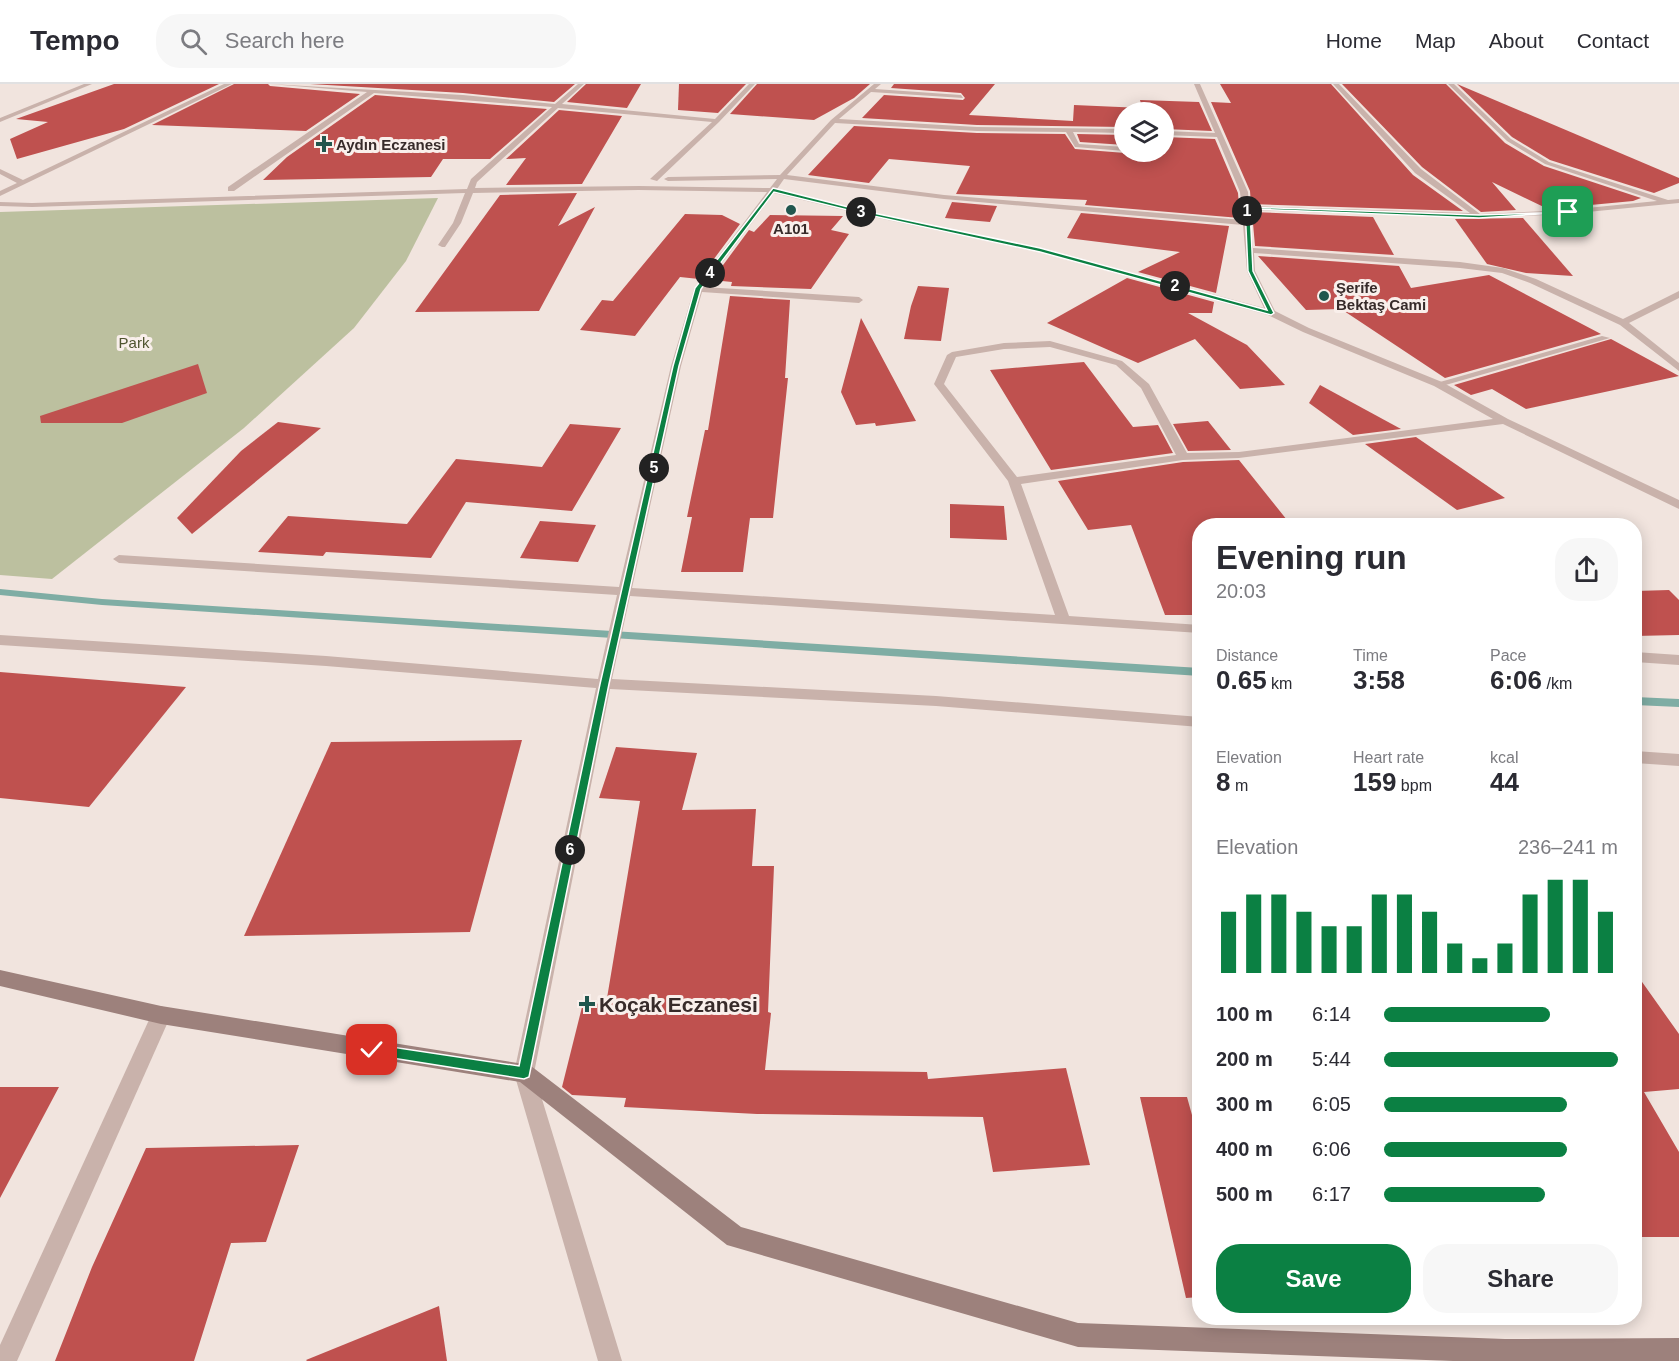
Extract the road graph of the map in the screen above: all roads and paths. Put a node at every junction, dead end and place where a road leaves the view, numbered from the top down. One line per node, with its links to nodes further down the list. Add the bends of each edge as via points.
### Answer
1 (89, 84): 15 (street)
2 (229, 84): 30 (street)
3 (273, 84): 11 (street)
4 (383, 84): 11 (street)
5 (581, 84): 13 (street)
6 (752, 84): 17 (street)
7 (1197, 84): 22 (street)
8 (1336, 84): 41 (street, via 1418,171)
9 (1451, 84): 39 (street, via 1509,140 1547,163)
10 (876, 87): 12 (street); 18 (street)
11 (372, 92): 13 (street); 33 (street)
12 (961, 97)
13 (556, 106): 17 (street); 28 (street)
14 (0, 110): 15 (street)
15 (23, 112): 16 (street)
16 (0, 120)
17 (717, 121): 27 (street)
18 (833, 121): 19 (street, via 977,129); 25 (street)
19 (1068, 129): 20 (street); 23 (street, via 1077,146)
20 (1114, 131)
21 (1174, 133): 22 (street)
22 (1220, 135): 40 (street)
23 (1114, 148)
24 (0, 171): 30 (street)
25 (782, 177): 27 (street); 34 (street); 42 (street, via 944,197)
26 (621, 179): 27 (street)
27 (654, 179)
28 (471, 181): 29 (street); 35 (street)
29 (486, 181)
30 (23, 183): 36 (street)
31 (254, 188): 33 (street)
32 (219, 189): 33 (street)
33 (231, 189)
34 (773, 190): 35 (street); 45 (street); 48 (street, via 1040,250)
35 (470, 191): 38 (street, via 32,205); 43 (street, via 457,223)
36 (0, 194)
37 (39, 195): 38 (street)
38 (0, 202)
39 (1677, 203): 41 (street)
40 (1247, 208): 41 (street); 42 (street)
41 (1479, 216)
42 (1248, 223): 44 (street)
43 (442, 245)
44 (1250, 250): 48 (street, via 1251,271); 49 (street, via 1503,271)
45 (698, 288): 47 (street); 58 (street, via 676,366)
46 (1679, 294): 49 (street)
47 (860, 300)
48 (1271, 313): 52 (street)
49 (1623, 323): 51 (street)
50 (1605, 338): 52 (street)
51 (1679, 368)
52 (1438, 384): 53 (street)
53 (1504, 421): 54 (street, via 1239,455); 56 (street)
54 (1183, 457): 55 (street); 55 (street, via 1145,387 1119,363 1050,344 1004,346 952,356 939,384)
55 (1014, 481): 59 (street)
56 (1679, 505)
57 (119, 559): 58 (street)
58 (626, 593): 59 (street); 64 (street)
59 (1064, 621): 60 (street)
60 (1192, 629)
61 (0, 640): 64 (street)
62 (1642, 657): 63 (street)
63 (1679, 660)
64 (604, 684): 65 (street, via 936,701); 70 (street)
65 (1192, 721)
66 (1642, 757): 67 (street)
67 (1679, 760)
68 (0, 978): 69 (street)
69 (161, 1015): 70 (street); 72 (street)
70 (524, 1073): 71 (street, via 735,1237 1078,1335 1504,1351); 73 (street)
71 (1679, 1350)
72 (5, 1361)
73 (610, 1361)

